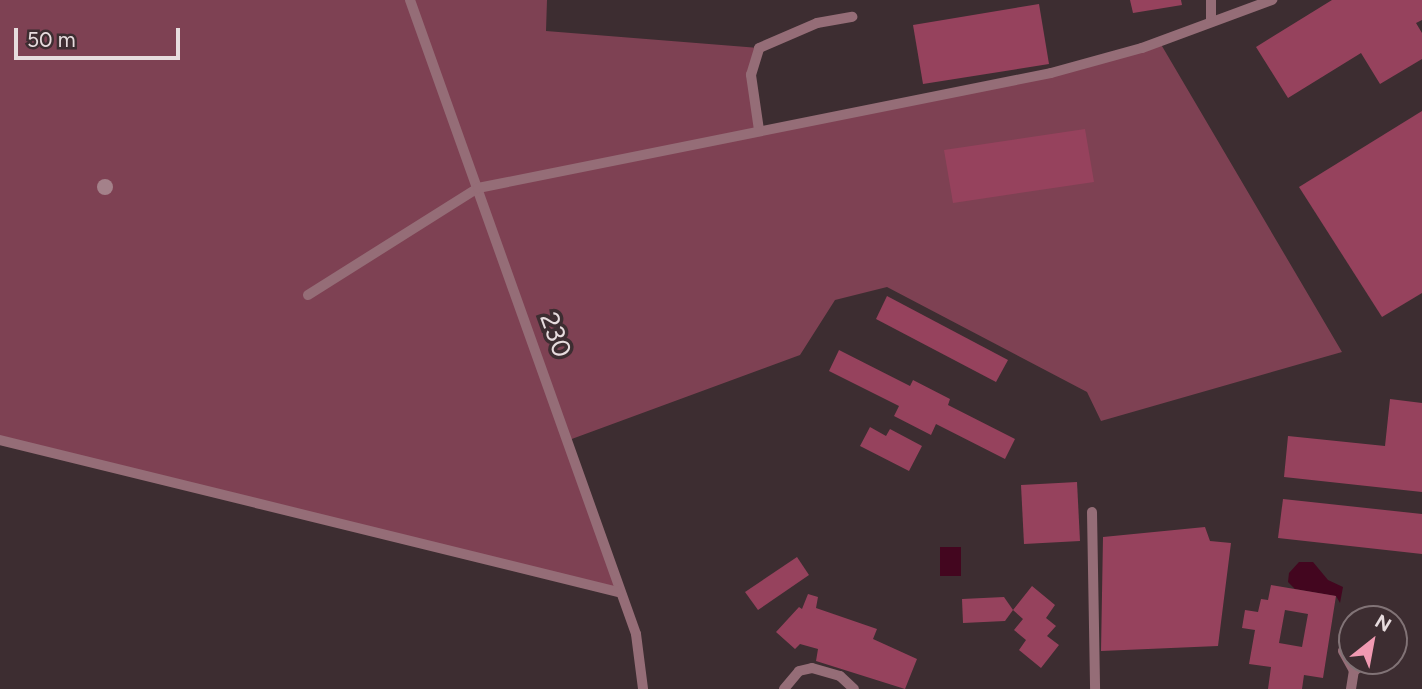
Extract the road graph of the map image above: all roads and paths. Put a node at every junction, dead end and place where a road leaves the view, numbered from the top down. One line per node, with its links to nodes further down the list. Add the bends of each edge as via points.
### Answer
1 (410, 0): 7 (lane, 230)
2 (1211, 0): 5 (lane)
3 (1272, 0): 5 (lane)
4 (852, 17): 6 (lane, via 817,23 758,48 751,75)
5 (1211, 21): 6 (lane, via 1142,48 1051,72)
6 (759, 130): 7 (lane)
7 (478, 188): 8 (lane); 11 (lane, 230)
8 (309, 295)
9 (0, 440): 11 (lane)
10 (1092, 512): 15 (lane)
11 (618, 592): 12 (lane, 230, via 636,634)
12 (643, 689)
13 (785, 689): 14 (lane, via 799,671 812,668 840,676)
14 (854, 689)
15 (1095, 689)

